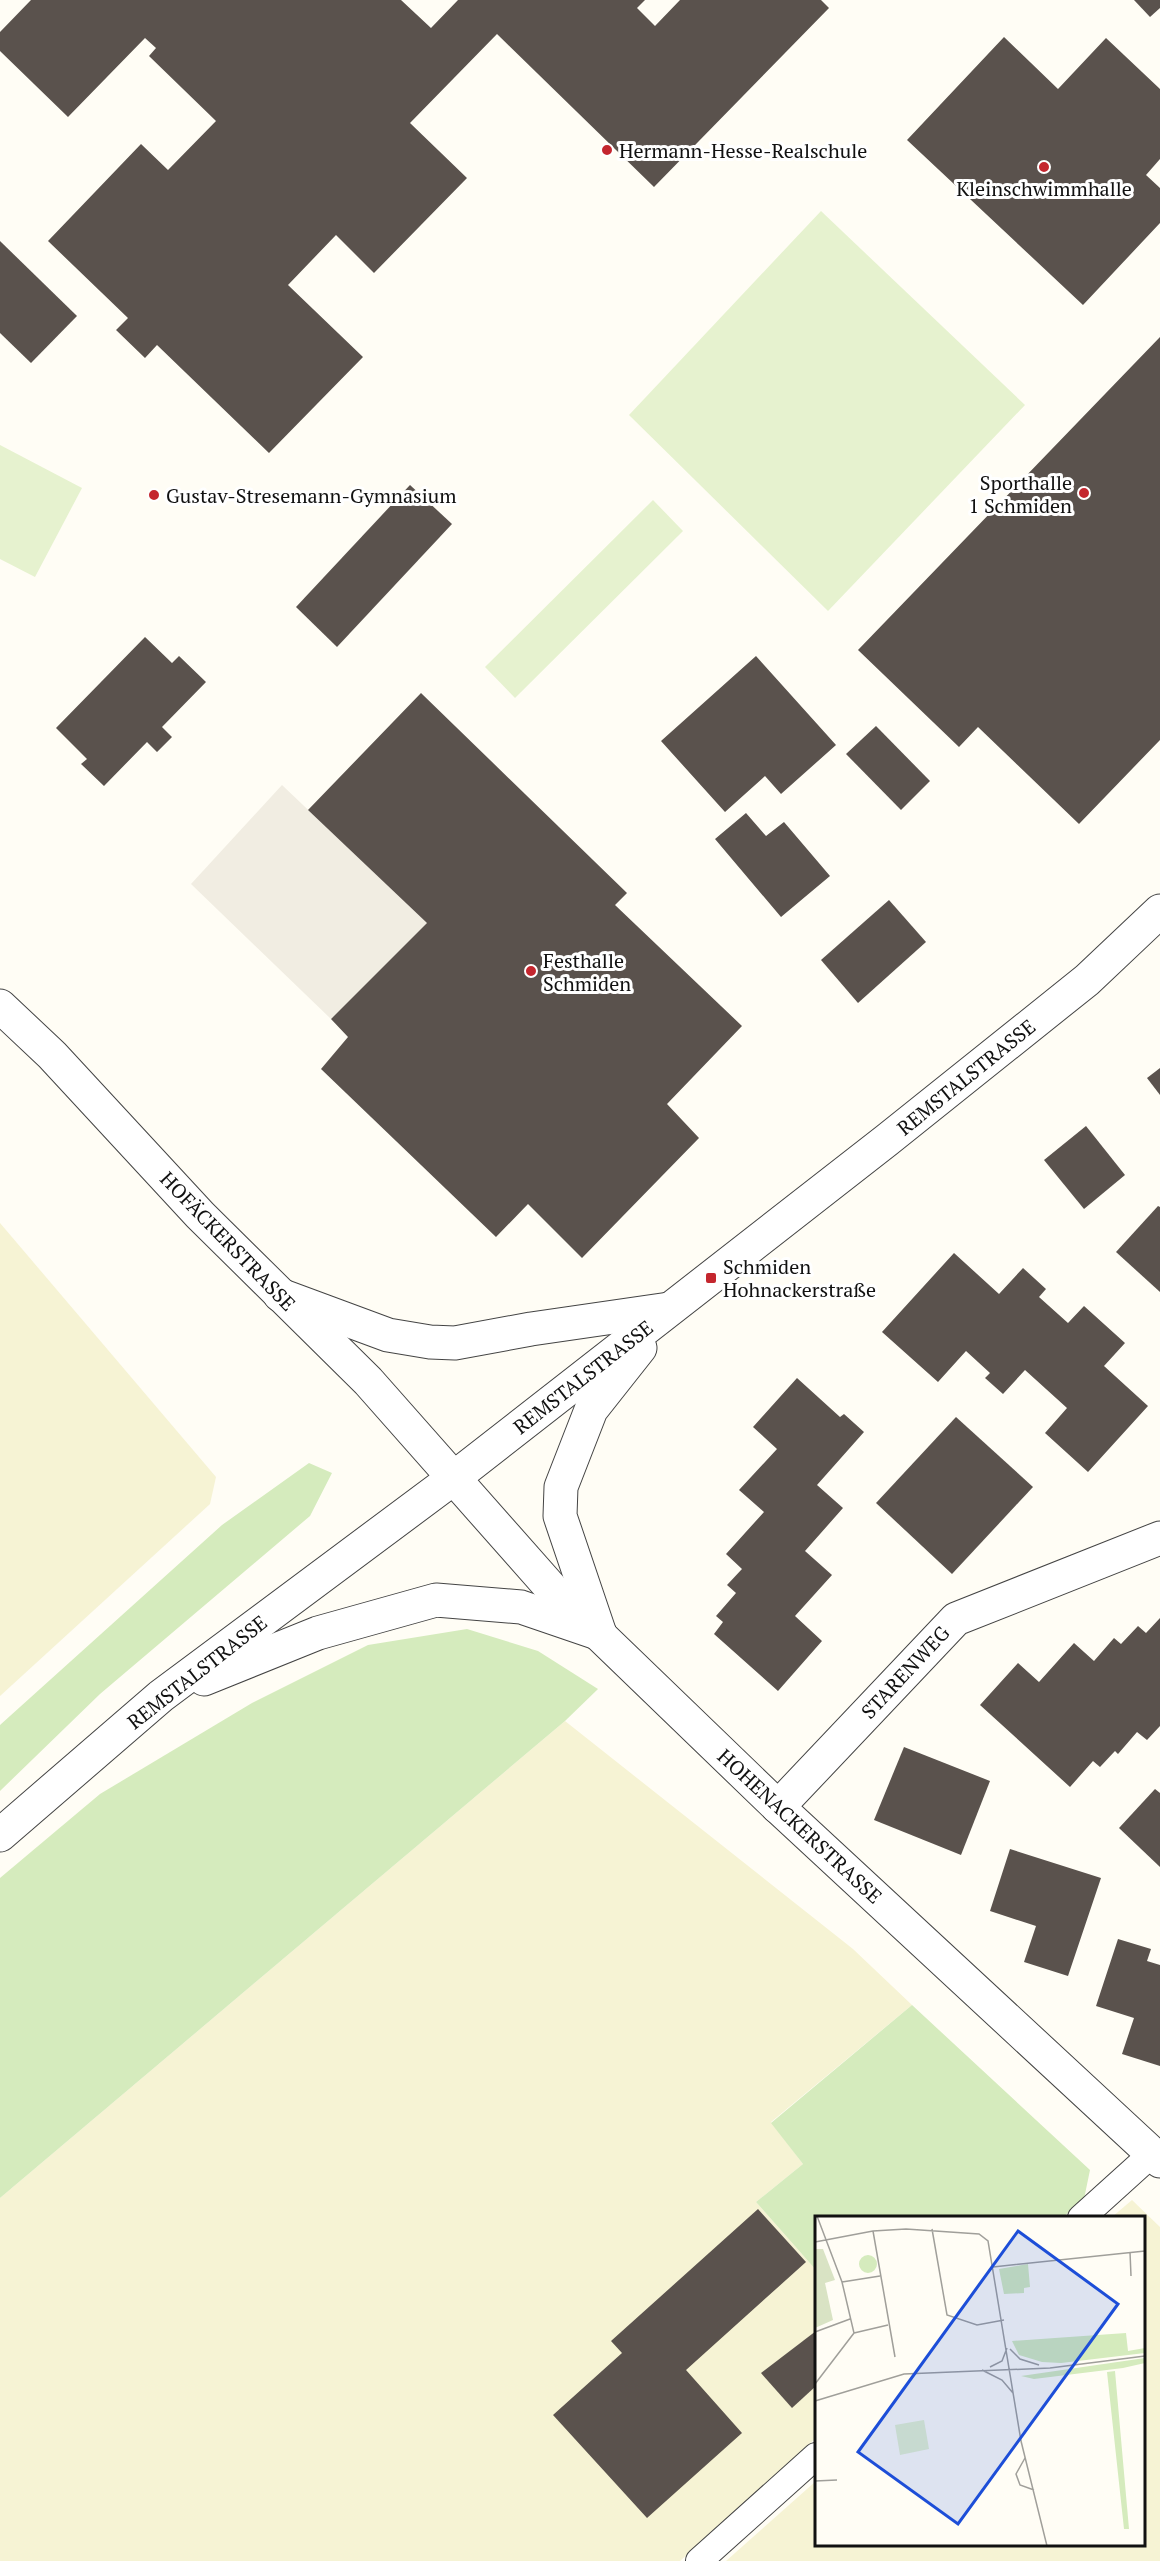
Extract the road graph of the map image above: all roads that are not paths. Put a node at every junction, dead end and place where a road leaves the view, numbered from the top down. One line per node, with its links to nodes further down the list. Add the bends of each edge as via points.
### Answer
1 (1160, 910): 4 (street, REMSTALSTRASSE, via 1087,980)
2 (0, 1006): 3 (street, HOFÄCKERSTRASSE)
3 (280, 1295): 4 (street, via 388,1335 455,1343); 5 (street, HOFÄCKERSTRASSE, via 368,1381)
4 (670, 1309): 5 (street, REMSTALSTRASSE); 7 (street, via 591,1410 561,1487 560,1516)
5 (454, 1477): 7 (street, HOHENACKERSTRASSE, via 551,1588); 8 (street, REMSTALSTRASSE)
6 (1160, 1538): 9 (street, STARENWEG, via 956,1619)
7 (600, 1634): 8 (street, via 521,1607 436,1600 318,1633); 9 (street, HOHENACKERSTRASSE)
8 (160, 1696): 10 (street, REMSTALSTRASSE)
9 (778, 1807): 11 (street, HOHENACKERSTRASSE)
10 (0, 1835)
11 (1156, 2157): 12 (lane)
12 (1082, 2216)
13 (815, 2457): 14 (lane)
14 (699, 2561)

